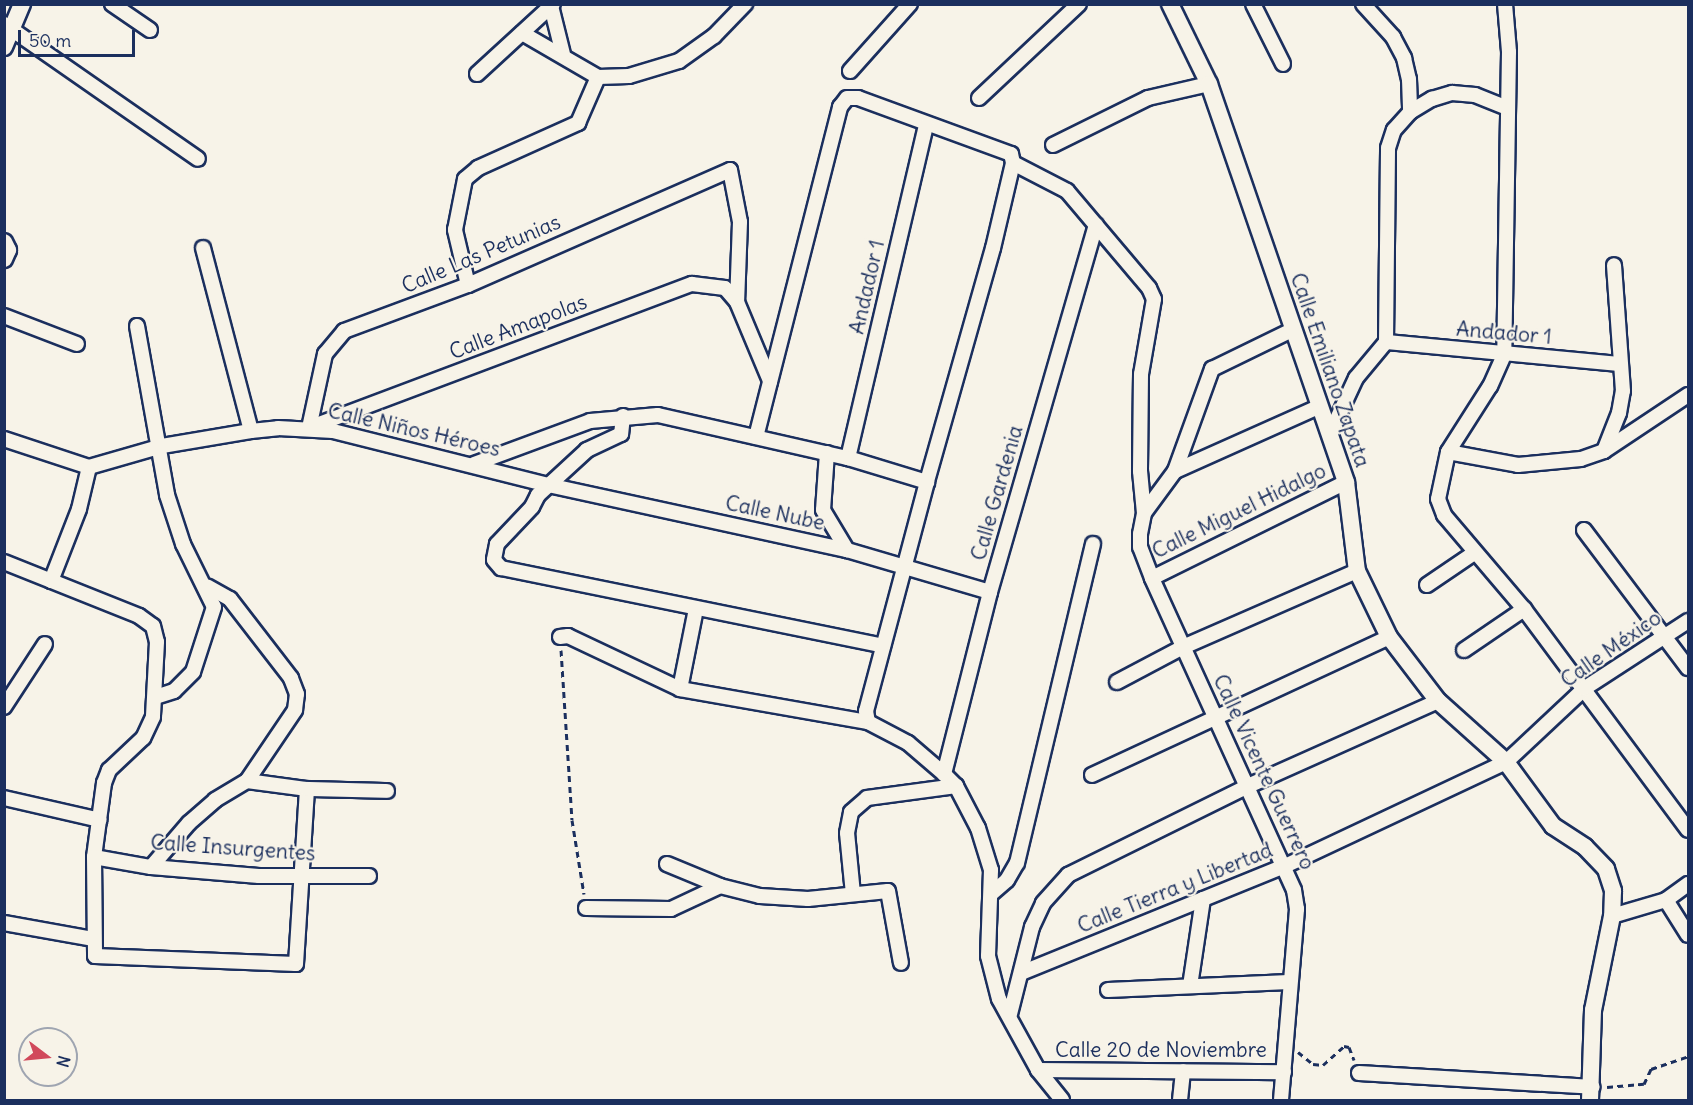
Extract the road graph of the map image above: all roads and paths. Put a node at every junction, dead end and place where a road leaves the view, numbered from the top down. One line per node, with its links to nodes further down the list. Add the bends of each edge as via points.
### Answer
1 (22, 4): 11 (street)
2 (112, 4): 12 (street)
3 (745, 4): 19 (street, via 714,36 679,62 629,76)
4 (1080, 4): 21 (street)
5 (1170, 4): 20 (street, Calle Emiliano Zapata)
6 (1253, 4): 16 (street)
7 (1363, 4): 23 (street, via 1393,38 1404,58)
8 (1505, 4): 22 (street)
9 (552, 5): 13 (street); 15 (street)
10 (902, 7): 17 (street)
11 (8, 26): 14 (street); 26 (street)
12 (150, 30)
13 (522, 33): 15 (street); 18 (street)
14 (4, 47)
15 (563, 54): 19 (street)
16 (1283, 64)
17 (850, 70)
18 (477, 74)
19 (598, 77): 33 (street, via 578,123 478,168 465,179 455,230)
20 (1209, 84): 25 (street, via 1148,98); 37 (street, Calle Emiliano Zapata)
21 (980, 99)
22 (1508, 108): 23 (street, via 1475,96 1452,93); 40 (street)
23 (1410, 112): 38 (street, via 1394,130 1388,148)
24 (926, 125): 27 (street, Calle Vicente Guerrero, via 1002,148 1011,154); 42 (street, Calle Vicente Guerrero, via 858,98 847,98 840,107); 55 (street, Andador 1)
25 (1053, 145)
26 (198, 159)
27 (1013, 163): 28 (street, Calle Vicente Guerrero, via 1067,191); 59 (street)
28 (1096, 225): 62 (street, Calle Vicente Guerrero, via 1154,299 1141,374 1140,471); 74 (street, Calle Gardenia)
29 (4, 242): 31 (street, via 8,250)
30 (203, 248): 47 (street)
31 (4, 259)
32 (1614, 265): 41 (street)
33 (468, 285): 34 (street, Calle Las Petunias, via 730,170 740,222); 46 (street, Calle Las Petunias, via 333,340 325,354)
34 (737, 302): 42 (street); 46 (street, Calle Amapolas, via 725,288 692,284)
35 (4, 316): 39 (street)
36 (137, 326): 51 (street)
37 (1292, 330): 44 (street, Calle Emiliano Zapata); 58 (street, via 1212,369)
38 (1386, 342): 40 (street, Andador 1); 48 (street, via 1356,378)
39 (77, 344)
40 (1504, 355): 41 (street, Andador 1); 53 (street, via 1490,386)
41 (1620, 364): 52 (street, via 1623,391 1619,413)
42 (770, 381): 49 (street)
43 (1689, 395): 52 (street)
44 (1320, 406): 48 (street, Calle Emiliano Zapata); 58 (street)
45 (623, 416): 49 (street, via 658,415); 56 (street, via 590,421); 61 (street, via 621,434 587,450)
46 (309, 428): 47 (street, Calle Niños Héroes); 56 (street, Calle Niños Héroes)
47 (251, 431): 51 (street, Calle Niños Héroes)
48 (1330, 434): 60 (street, Calle Emiliano Zapata)
49 (756, 437): 54 (street)
50 (4, 439): 57 (street)
51 (162, 446): 57 (street, Calle Niños Héroes); 73 (street, via 167,495 183,544)
52 (1604, 451): 53 (street, via 1581,459 1518,465)
53 (1448, 452): 66 (street, via 1437,499 1444,515)
54 (827, 453): 55 (street); 65 (street, via 823,510)
55 (848, 458): 59 (street)
56 (474, 464): 61 (street, Calle Niños Héroes)
57 (89, 467): 71 (street, via 79,508)
58 (1175, 471): 62 (street)
59 (927, 482): 68 (street)
60 (1346, 482): 69 (street, Calle Emiliano Zapata); 70 (street, Calle Miguel Hidalgo)
61 (548, 485): 65 (street, Calle Nube); 75 (street, via 497,544 494,560 501,568)
62 (1144, 513): 70 (street, Calle Vicente Guerrero, via 1140,547)
63 (1584, 530): 79 (street)
64 (1093, 544): 114 (street, via 1017,863 1007,880)
65 (847, 549): 68 (street, Calle Nube)
66 (1474, 553): 72 (street); 76 (street)
67 (4, 562): 71 (street)
68 (905, 568): 74 (street, Calle Nube); 82 (street)
69 (1357, 571): 80 (street, Calle Emiliano Zapata); 83 (street)
70 (1152, 578): 83 (street, Calle Vicente Guerrero)
71 (51, 581): 89 (street, via 140,616 153,626 157,642)
72 (1427, 585)
73 (207, 586): 89 (street, via 214,607 193,672 174,691); 97 (street, via 230,599 291,678 297,694 295,710)
74 (990, 592): 95 (street, Calle Gardenia)
75 (696, 609): 82 (street); 88 (street)
76 (1524, 609): 84 (street); 87 (street)
77 (1689, 621): 79 (street, Calle México)
78 (560, 637): 88 (street, via 568,636); 117 (path, via 572,820)
79 (1665, 637): 85 (street); 87 (street, Calle México)
80 (1389, 638): 90 (street, Calle Emiliano Zapata); 92 (street)
81 (45, 644): 91 (street)
82 (883, 646): 93 (street, via 866,711)
83 (1183, 647): 86 (street); 92 (street, Calle Vicente Guerrero)
84 (1464, 650)
85 (1689, 668)
86 (1117, 682)
87 (1585, 688): 94 (street, Calle México); 104 (street)
88 (680, 689): 93 (street)
89 (156, 697): 103 (street, via 153,717 143,738 109,770)
90 (1438, 701): 94 (street, Calle Emiliano Zapata); 99 (street)
91 (4, 707)
92 (1217, 719): 96 (street); 99 (street, Calle Vicente Guerrero)
93 (868, 722): 95 (street, via 908,743)
94 (1506, 762): 107 (street, Calle Tierra y Libertad); 118 (street, Calle Emiliano Zapata, via 1553,826 1585,847 1606,869 1613,891)
95 (944, 774): 98 (street)
96 (1092, 775)
97 (247, 781): 100 (street); 108 (street, via 215,800 189,823)
98 (956, 786): 113 (street, via 867,798 851,813 848,833); 114 (street, via 978,828 991,870)
99 (1248, 786): 107 (street, Calle Vicente Guerrero); 123 (street, via 1068,875 1043,903 1032,927)
100 (307, 789): 101 (street); 109 (street)
101 (387, 791)
102 (4, 798): 103 (street)
103 (100, 820): 105 (street)
104 (1689, 830)
105 (94, 857): 108 (street, Calle Insurgentes); 121 (street)
106 (667, 864): 112 (street)
107 (1285, 866): 115 (street, Calle Tierra y Libertad); 124 (street, Calle Vicente Guerrero, via 1297,909)
108 (151, 867): 109 (street, Calle Insurgentes)
109 (300, 876): 110 (street, Calle Insurgentes); 121 (street, via 296,964 95,956)
110 (369, 876)
111 (1689, 884): 116 (street)
112 (720, 886): 113 (street, via 760,896 808,899); 117 (street, via 670,909)
113 (853, 894): 122 (street, via 888,891)
114 (991, 894): 127 (street, via 988,956 999,999)
115 (1203, 899): 123 (street, Calle Tierra y Libertad); 125 (street)
116 (1666, 900): 118 (street); 120 (street)
117 (586, 908)
118 (1612, 916): 134 (street, Calle Emiliano Zapata, via 1593,1010)
119 (4, 923): 121 (street)
120 (1689, 935)
121 (93, 939)
122 (901, 963)
123 (1021, 973): 127 (street)
124 (1289, 982): 125 (street); 128 (street, Calle Vicente Guerrero)
125 (1190, 986): 126 (street)
126 (1108, 990)
127 (1010, 1014): 130 (street)
128 (1284, 1034): 132 (street, Calle Vicente Guerrero); 133 (path, via 1313,1064 1323,1065 1341,1048 1349,1047)
129 (1689, 1056): 134 (path, via 1651,1069 1644,1084)
130 (1038, 1070): 131 (street, Calle 20 de Noviembre); 135 (street)
131 (1183, 1071): 132 (street, Calle 20 de Noviembre); 136 (street)
132 (1284, 1072): 137 (street, Calle Vicente Guerrero)
133 (1359, 1073): 134 (street)
134 (1592, 1094)
135 (1062, 1101)
136 (1180, 1101)
137 (1281, 1101)

